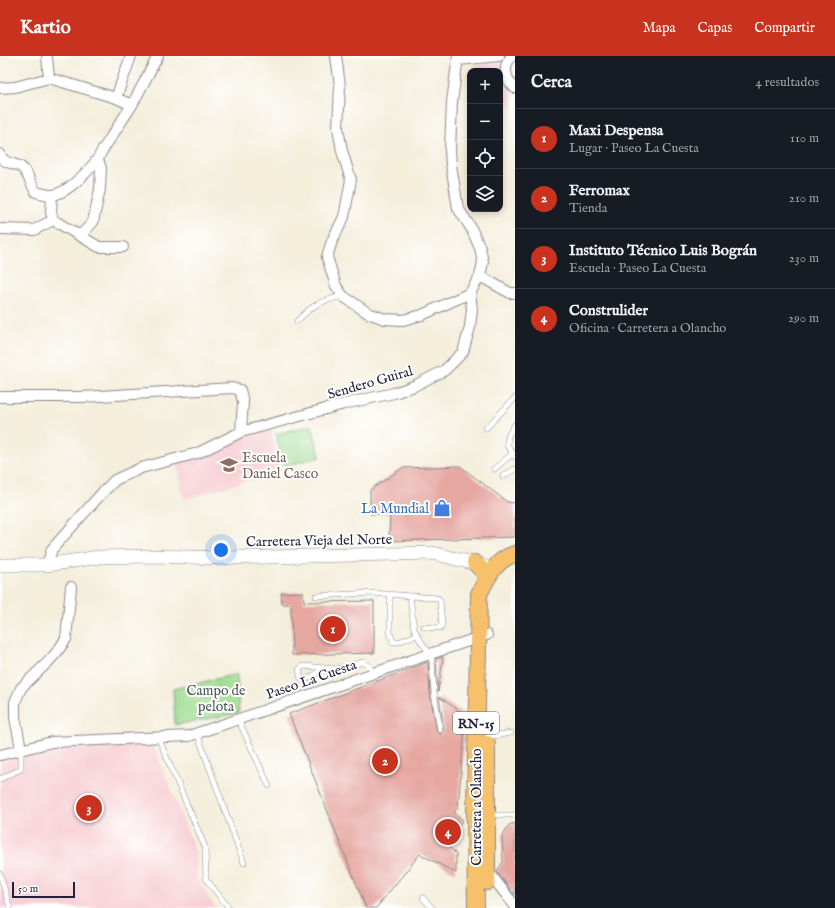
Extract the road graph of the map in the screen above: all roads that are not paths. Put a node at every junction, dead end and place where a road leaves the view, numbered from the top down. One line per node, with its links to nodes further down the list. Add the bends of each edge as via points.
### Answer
1 (131, 56): 11 (street)
2 (158, 56): 12 (street)
3 (336, 56): 23 (street, via 340,86 338,128 350,180 344,217 327,257 336,286)
4 (500, 56): 7 (street)
5 (512, 56): 10 (street, via 506,65 506,72 507,78)
6 (47, 57): 8 (street)
7 (458, 58): 20 (street, via 452,102 450,150 458,208 480,248 483,262)
8 (49, 78): 9 (street, via 15,87); 11 (street)
9 (0, 88)
10 (515, 88)
11 (116, 98): 12 (street)
12 (132, 105): 14 (street)
13 (0, 154): 15 (street, via 5,162 19,166 25,171 36,192)
14 (98, 159): 15 (street, via 72,186); 18 (street, via 101,168 100,189 94,222)
15 (52, 195): 16 (street, via 50,212)
16 (53, 220): 17 (street, via 34,230); 18 (street)
17 (0, 229)
18 (80, 236): 19 (street, via 99,247)
19 (123, 247)
20 (480, 276): 21 (street); 22 (street)
21 (470, 293): 23 (street, via 422,315 403,320 368,313); 29 (street, Sendero Guiral, via 470,327 463,352 445,370 394,393)
22 (515, 293)
23 (343, 296): 24 (lane, via 312,306)
24 (297, 321)
25 (0, 397): 29 (street, via 83,397 232,388 240,390 243,402)
26 (515, 398): 28 (lane)
27 (515, 424): 30 (lane, via 507,441)
28 (486, 428)
29 (241, 432): 38 (street, Sendero Guiral, via 198,453 140,468 116,480 52,549)
30 (514, 455): 31 (lane)
31 (494, 469)
32 (515, 469): 33 (lane)
33 (503, 476)
34 (515, 554): 39 (main road, Carretera a Olancho / RN-15, via 506,556)
35 (475, 564): 38 (street, Carretera Vieja del Norte, via 433,553 224,558 99,557); 39 (main road, via 484,572)
36 (515, 564): 46 (main road, Carretera a Olancho / RN-15, via 496,579 487,598)
37 (0, 565): 38 (street, Carretera Vieja del Norte)
38 (47, 565)
39 (490, 573): 46 (main road, Carretera a Olancho / RN-15, via 479,594)
40 (71, 587): 56 (street, via 66,639 48,662 20,688 15,702)
41 (390, 595): 42 (lane, via 372,593); 43 (lane); 45 (lane, via 390,632 393,642)
42 (316, 596)
43 (410, 596): 44 (lane, via 440,600 442,625 440,628); 45 (lane)
44 (424, 627)
45 (416, 635): 47 (lane)
46 (482, 637): 47 (street, Paseo La Cuesta); 54 (main road, Carretera a Olancho / RN-15); 70 (main road, Carretera a Olancho / RN-15, via 475,810)
47 (430, 654): 49 (street, Paseo La Cuesta); 51 (lane)
48 (323, 668): 49 (lane, via 337,669 363,662)
49 (374, 673): 50 (street, Paseo La Cuesta)
50 (238, 719): 52 (street, Paseo La Cuesta); 59 (lane)
51 (440, 730)
52 (197, 733): 55 (street, Paseo La Cuesta); 62 (lane)
53 (511, 734): 54 (lane)
54 (487, 737): 60 (main road, Carretera a Olancho / RN-15)
55 (158, 738): 56 (street, Paseo La Cuesta, via 52,742); 68 (lane, via 205,847 206,879)
56 (21, 749): 57 (street, Paseo La Cuesta); 58 (lane, via 21,770)
57 (0, 755)
58 (0, 779)
59 (269, 786)
60 (488, 815): 61 (lane); 63 (main road, Carretera a Olancho / RN-15)
61 (515, 815)
62 (244, 863)
63 (487, 870): 66 (street); 71 (main road, Carretera a Olancho / RN-15)
64 (0, 874): 67 (lane)
65 (423, 898): 69 (lane)
66 (515, 906)
67 (10, 908)
68 (229, 908)
69 (432, 908)
70 (476, 908)
71 (487, 908)

